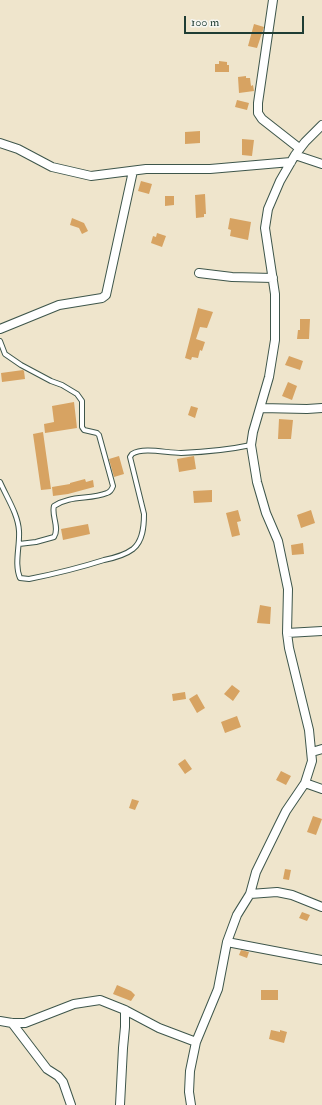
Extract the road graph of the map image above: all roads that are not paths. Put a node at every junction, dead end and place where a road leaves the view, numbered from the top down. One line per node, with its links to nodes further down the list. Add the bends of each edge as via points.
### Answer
1 (273, 0): 4 (street, via 258,113)
2 (322, 125): 4 (street)
3 (0, 142): 6 (street, via 52,166 80,174 91,176)
4 (295, 155): 5 (street); 6 (street, via 217,168); 8 (street, via 272,199 266,220)
5 (322, 164)
6 (133, 171): 9 (street, via 106,296 60,305)
7 (199, 273): 8 (street)
8 (273, 278): 11 (street, via 275,340)
9 (0, 329)
10 (0, 341): 15 (lane, via 5,354 20,365 77,394 82,401 82,427 99,435 113,486 108,493 58,503 53,509 56,531 54,537)
11 (261, 408): 12 (street); 13 (street)
12 (322, 408)
13 (251, 445): 15 (lane, via 233,449 179,453 141,451 132,454 130,457 144,514 144,524 134,548 120,556 24,579 20,578 18,570); 17 (street, via 257,482 278,541 287,582)
14 (0, 482): 15 (lane, via 18,522)
15 (19, 544)
16 (322, 631): 17 (street)
17 (287, 633): 19 (street)
18 (322, 750): 19 (street)
19 (312, 752): 20 (street, via 310,771)
20 (305, 783): 21 (street); 22 (street, via 283,817 256,872)
21 (322, 789)
22 (250, 894): 23 (street, via 277,892); 24 (street, via 237,915)
23 (322, 906)
24 (227, 942): 25 (street); 29 (street, via 218,989)
25 (322, 960)
26 (125, 1010): 28 (street, via 100,1000 92,1000 25,1022); 29 (street, via 159,1028); 31 (street)
27 (0, 1021): 28 (street)
28 (12, 1023): 30 (street, via 47,1069 63,1082)
29 (196, 1042): 32 (street, via 190,1071)
30 (71, 1105)
31 (120, 1105)
32 (191, 1105)

